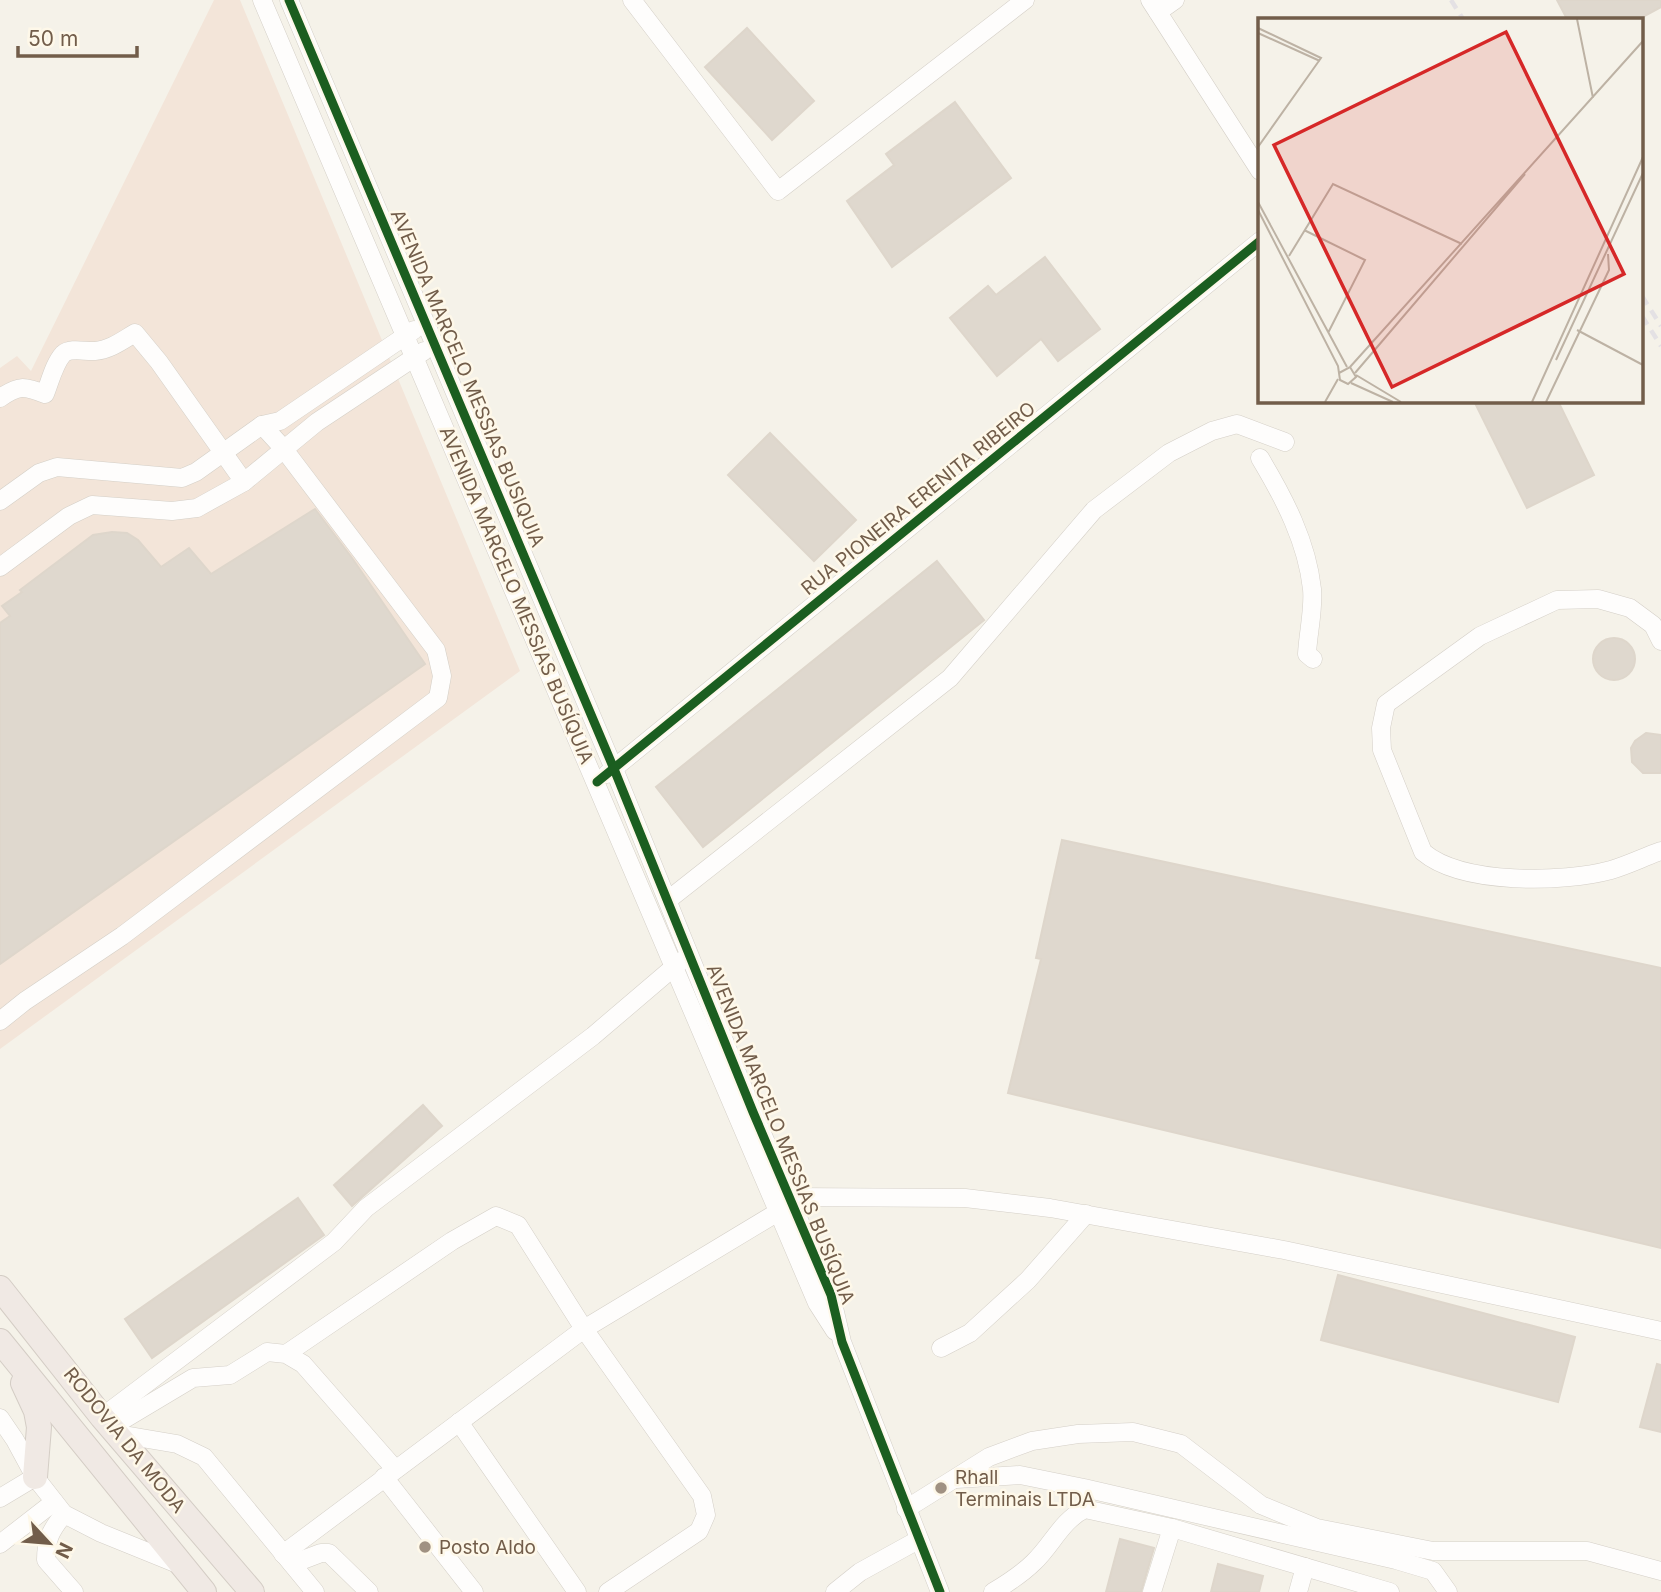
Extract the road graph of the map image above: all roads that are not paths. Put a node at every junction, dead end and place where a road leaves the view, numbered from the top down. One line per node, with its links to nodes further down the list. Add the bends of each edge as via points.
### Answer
1 (262, 0): 10 (street, AVENIDA MARCELO MESSIAS BUSÍQUIA)
2 (289, 0): 9 (street, AVENIDA MARCELO MESSIAS BUSIQUIA)
3 (632, 0): 4 (street, via 778,191)
4 (1025, 0)
5 (1175, 0): 6 (street)
6 (1154, 6): 7 (street)
7 (1258, 169)
8 (1258, 243): 26 (street, RUA PIONEIRA ERENITA RIBEIRO)
9 (425, 322): 10 (street); 11 (street, AVENIDA MARCELO MESSIAS BUSIQUIA)
10 (406, 336): 12 (street, AVENIDA MARCELO MESSIAS BUSÍQUIA); 14 (street)
11 (435, 344): 12 (street); 26 (street, AVENIDA MARCELO MESSIAS BUSIQUIA)
12 (414, 356): 15 (street); 27 (street, AVENIDA MARCELO MESSIAS BUSÍQUIA)
13 (0, 398): 19 (street, via 15,388 45,394 62,355 97,351 135,333)
14 (306, 404): 15 (street); 16 (street, via 280,421)
15 (317, 422): 18 (street)
16 (262, 425): 18 (street); 19 (street)
17 (1285, 442): 29 (street, via 1237,425 1212,431 1168,453 1094,510 950,678)
18 (283, 448): 21 (street); 32 (street, via 436,650 442,676 438,698 122,936)
19 (223, 451): 21 (street); 22 (street, via 182,478 57,467 39,473)
20 (1260, 458): 25 (street, via 1303,548 1312,590 1307,654)
21 (244, 482): 23 (street, via 197,508 172,511 92,505 69,516)
22 (0, 501)
23 (0, 567)
24 (1661, 641): 28 (street, via 1653,625 1630,608 1598,598 1557,600 1480,636 1430,671 1386,704 1381,728 1382,750 1423,852 1435,862 1521,880 1611,870)
25 (1313, 659)
26 (614, 769): 27 (street, RUA PIONEIRA ERENITA RIBEIRO); 29 (street, AVENIDA MARCELO MESSIAS BUSÍQUIA)
27 (597, 782): 31 (street, AVENIDA MARCELO MESSIAS BUSÍQUIA)
28 (1661, 851)
29 (668, 900): 30 (street, AVENIDA MARCELO MESSIAS BUSÍQUIA)
30 (690, 954): 31 (street); 33 (street, AVENIDA MARCELO MESSIAS BUSÍQUIA)
31 (674, 965): 33 (street, AVENIDA MARCELO MESSIAS BUSÍQUIA); 48 (street, via 593,1036 366,1208 324,1249)
32 (0, 1021)
33 (746, 1116): 34 (street, AVENIDA MARCELO MESSIAS BUSÍQUIA); 35 (street, AVENIDA MARCELO MESSIAS BUSÍQUIA)
34 (789, 1197): 36 (street, via 965,1198); 42 (street, AVENIDA MARCELO MESSIAS BUSÍQUIA, via 831,1295)
35 (778, 1212): 40 (street); 42 (street, AVENIDA MARCELO MESSIAS BUSÍQUIA, via 817,1303)
36 (1086, 1214): 41 (street, via 1284,1250); 44 (street, via 1028,1280 970,1333)
37 (0, 1279): 39 (street)
38 (0, 1288): 39 (highway, RODOVIA DA MODA)
39 (16, 1307): 48 (highway, RODOVIA DA MODA)
40 (584, 1329): 45 (street, via 518,1225 496,1216); 47 (street); 70 (street, via 702,1496 706,1514 699,1531)
41 (1661, 1331)
42 (842, 1342): 54 (street, AVENIDA MARCELO MESSIAS BUSÍQUIA)
43 (5, 1347): 50 (highway, via 36,1411); 60 (highway, RODOVIA DA MODA)
44 (941, 1348)
45 (286, 1354): 48 (street, via 267,1352 230,1375 194,1378); 49 (street, via 303,1364)
46 (0, 1418): 50 (street)
47 (459, 1422): 49 (street); 69 (street)
48 (110, 1426): 58 (street, via 177,1444 204,1457); 65 (highway, RODOVIA DA MODA)
49 (389, 1473): 58 (street); 68 (street)
50 (34, 1477): 52 (street); 53 (street)
51 (956, 1479): 54 (street); 61 (street, via 989,1457 1032,1441 1133,1432 1181,1444 1261,1505 1317,1528 1433,1551 1587,1551); 76 (street, via 1020,1475 1084,1488 1396,1560 1433,1571)
52 (0, 1498)
53 (59, 1508): 57 (street); 60 (street, via 102,1533); 63 (street, via 46,1542 46,1560)
54 (906, 1509): 56 (street, AVENIDA MARCELO MESSIAS BUSÍQUIA)
55 (1172, 1528): 59 (street); 62 (street, via 1085,1510 1073,1515 1036,1560); 73 (street)
56 (918, 1540): 71 (street, via 860,1572); 72 (street, AVENIDA MARCELO MESSIAS BUSÍQUIA)
57 (0, 1544)
58 (287, 1559): 66 (street); 67 (street, via 329,1553)
59 (1305, 1567): 74 (street); 75 (street)
60 (186, 1568): 64 (highway, RODOVIA DA MODA)
61 (1661, 1571)
62 (996, 1591)
63 (74, 1592)
64 (204, 1592)
65 (252, 1592)
66 (315, 1592)
67 (369, 1592)
68 (474, 1592)
69 (577, 1592)
70 (608, 1592)
71 (835, 1592)
72 (940, 1592)
73 (1152, 1592)
74 (1298, 1592)
75 (1390, 1592)
76 (1448, 1592)

